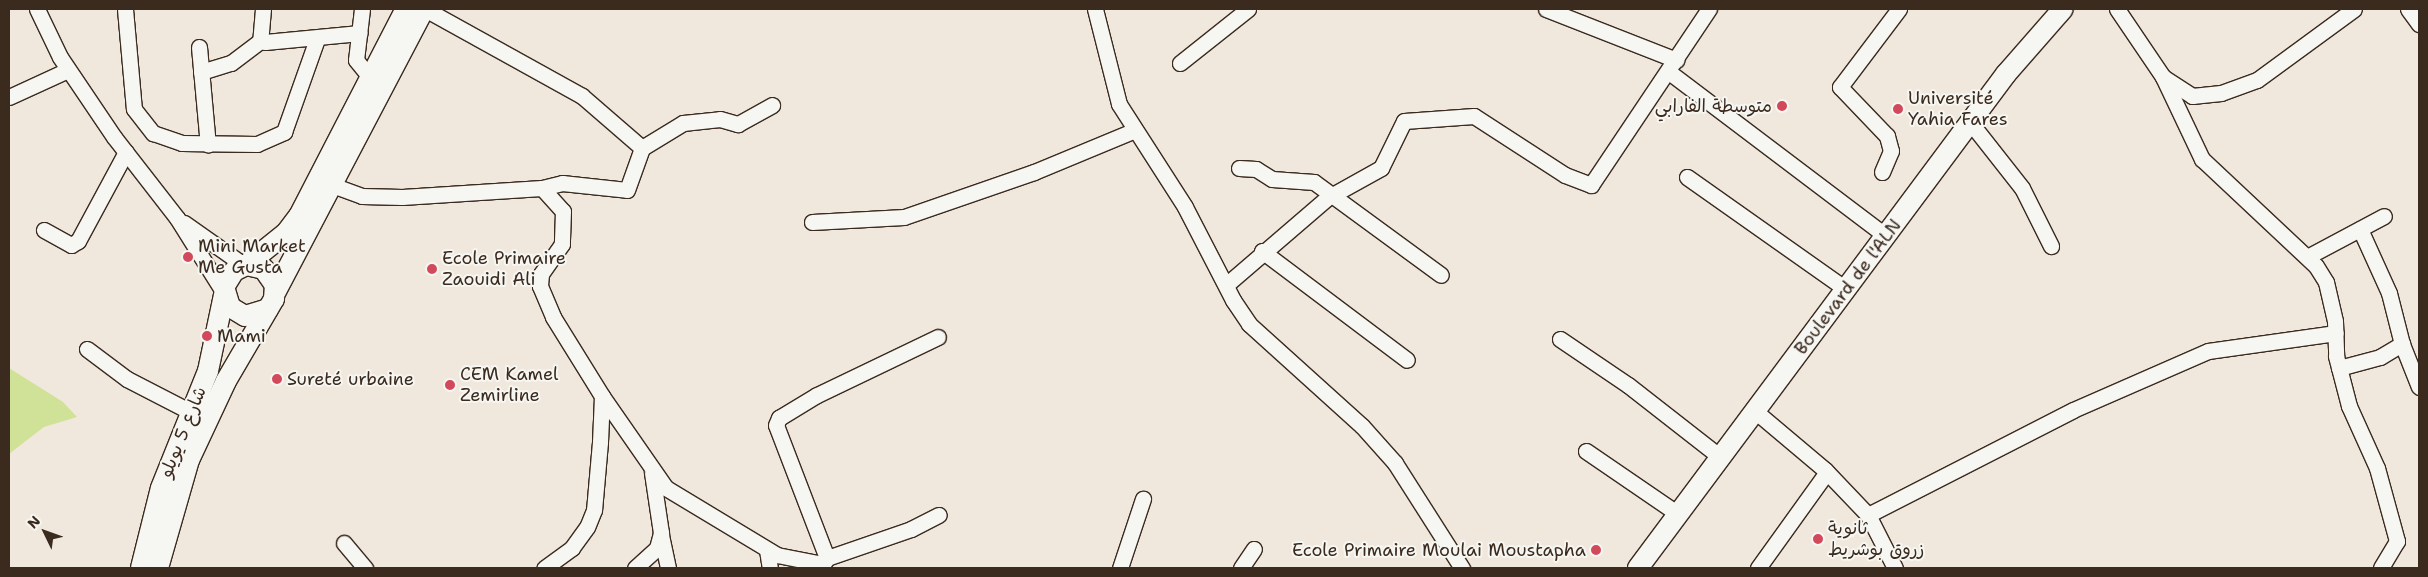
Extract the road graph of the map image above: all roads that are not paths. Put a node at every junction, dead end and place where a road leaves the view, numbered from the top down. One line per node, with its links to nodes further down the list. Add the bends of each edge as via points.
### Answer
1 (37, 9): 23 (street)
2 (126, 9): 31 (street, via 134,109 142,123 164,139)
3 (263, 9): 19 (street)
4 (362, 9): 17 (street)
5 (406, 9): 25 (main road)
6 (425, 9): 32 (street, via 582,96); 37 (main road)
7 (1095, 9): 30 (street, via 1107,68)
8 (1546, 9): 22 (street)
9 (1709, 9): 22 (street)
10 (1899, 9): 35 (street, via 1840,87 1887,136 1891,151)
11 (2062, 9): 29 (main road, Boulevard de l'ALN)
12 (2117, 9): 26 (street)
13 (2354, 9): 26 (street, via 2257,80 2221,93 2192,96)
14 (2408, 9): 16 (street)
15 (1239, 12): 21 (street)
16 (2419, 24)
17 (360, 33): 18 (street); 25 (street, via 356,60)
18 (317, 39): 19 (street); 31 (street, via 284,132 257,144)
19 (260, 40): 24 (street, via 230,63)
20 (199, 47): 24 (street)
21 (1180, 63)
22 (1673, 66): 39 (street, via 1591,186 1584,186 1474,116 1462,114 1404,121 1382,168); 45 (street)
23 (68, 70): 27 (street); 33 (street)
24 (201, 72): 31 (street)
25 (370, 77): 49 (main road, via 299,216)
26 (2163, 77): 48 (street, via 2202,159)
27 (9, 97)
28 (772, 105): 32 (street, via 738,124 720,119 683,123)
29 (1970, 122): 45 (main road, Boulevard de l'ALN); 46 (street, via 2022,188)
30 (1133, 131): 42 (street, via 1034,172 904,217); 51 (street, via 1185,207)
31 (208, 145)
32 (642, 148): 38 (street, via 627,190 562,183)
33 (126, 152): 41 (street); 44 (street, via 78,241 71,245)
34 (1239, 168): 39 (street, via 1256,169 1272,179 1314,182)
35 (1882, 172)
36 (1687, 177): 52 (street)
37 (332, 185): 38 (street, via 362,196 402,197); 54 (main road)
38 (542, 188): 64 (street, via 563,211 563,227 562,244 541,274 540,286 553,317)
39 (1335, 194): 47 (street); 50 (street)
40 (2384, 216): 43 (street)
41 (177, 218): 49 (street); 53 (street)
42 (812, 222)
43 (2360, 229): 48 (street); 58 (street, via 2389,293)
44 (44, 230)
45 (1886, 236): 52 (main road, Boulevard de l'ALN)
46 (2051, 246)
47 (1262, 251): 51 (street); 60 (street)
48 (2307, 257): 55 (street, via 2326,282)
49 (245, 265): 53 (main road, via 229,275); 54 (main road, via 269,273)
50 (1441, 274)
51 (1226, 286): 89 (street, via 1249,324 1362,426 1395,463)
52 (1846, 289): 65 (main road, Boulevard de l'ALN)
53 (224, 294): 54 (main road, via 239,314 258,315); 66 (main road, شارع 5 يويلو, via 208,370)
54 (272, 300): 82 (main road, via 226,381 189,460)
55 (2336, 333): 62 (street); 74 (street, via 2208,351 2073,410)
56 (938, 337): 79 (street, via 817,395 779,418 776,425)
57 (1560, 339): 68 (street)
58 (2402, 344): 61 (street); 62 (street, via 2380,358)
59 (87, 348): 66 (street, via 128,379)
60 (1406, 360)
61 (2415, 367): 63 (street)
62 (2339, 368): 93 (street, via 2349,406 2378,468 2398,541)
63 (2419, 387)
64 (602, 396): 70 (street); 80 (street, via 594,510 572,548)
65 (1755, 411): 68 (main road, Boulevard de l'ALN); 69 (street)
66 (192, 412): 81 (main road, شارع 5 يويلو, via 161,488)
67 (1586, 450): 72 (street)
68 (1720, 457): 72 (main road, Boulevard de l'ALN)
69 (1828, 472): 74 (street); 91 (street)
70 (652, 473): 75 (street); 78 (street, via 692,506)
71 (1143, 499): 87 (street)
72 (1678, 514): 90 (main road, Boulevard de l'ALN)
73 (939, 515): 79 (street, via 912,529)
74 (1868, 515): 92 (street)
75 (661, 533): 84 (street, via 657,548); 85 (street)
76 (344, 543): 83 (street)
77 (1254, 549): 88 (street)
78 (767, 550): 79 (street, via 823,564); 86 (street)
79 (827, 558)
80 (547, 567)
81 (141, 568)
82 (158, 568)
83 (364, 568)
84 (635, 568)
85 (668, 568)
86 (770, 568)
87 (1120, 568)
88 (1241, 568)
89 (1462, 568)
90 (1638, 568)
91 (1758, 568)
92 (1895, 568)
93 (2381, 568)

